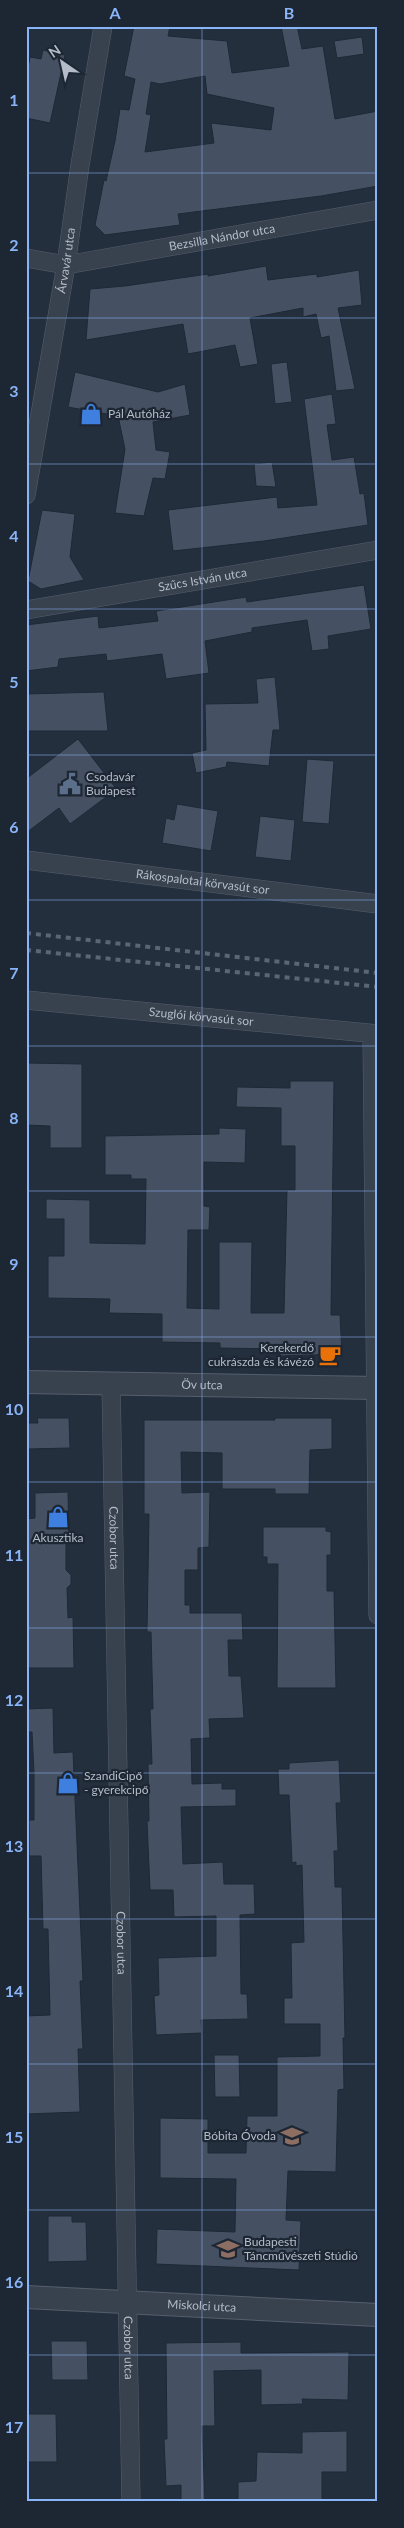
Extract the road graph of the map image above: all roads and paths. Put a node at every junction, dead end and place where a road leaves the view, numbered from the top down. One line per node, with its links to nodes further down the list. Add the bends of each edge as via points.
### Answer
1 (103, 26): 4 (street, Árvavár utca)
2 (378, 210): 4 (street, Bezsilla Nándor utca)
3 (26, 258): 4 (street, Bezsilla Nándor utca)
4 (66, 265): 5 (street, Árvavár utca)
5 (26, 495)
6 (378, 550): 7 (street, Szűcs István utca)
7 (26, 610)
8 (26, 860): 9 (street, Rákospalotai körvasút sor)
9 (378, 904)
10 (26, 1000): 11 (street, Szuglói körvasút sor)
11 (375, 1034): 14 (street)
12 (26, 1382): 13 (street, Öv utca)
13 (111, 1383): 14 (street, Öv utca); 17 (street, Czobor utca)
14 (377, 1388): 15 (street)
15 (378, 1615)
16 (26, 2297): 17 (street, Miskolci utca)
17 (126, 2302): 18 (street, Miskolci utca); 19 (street, Czobor utca)
18 (378, 2315)
19 (131, 2502)

